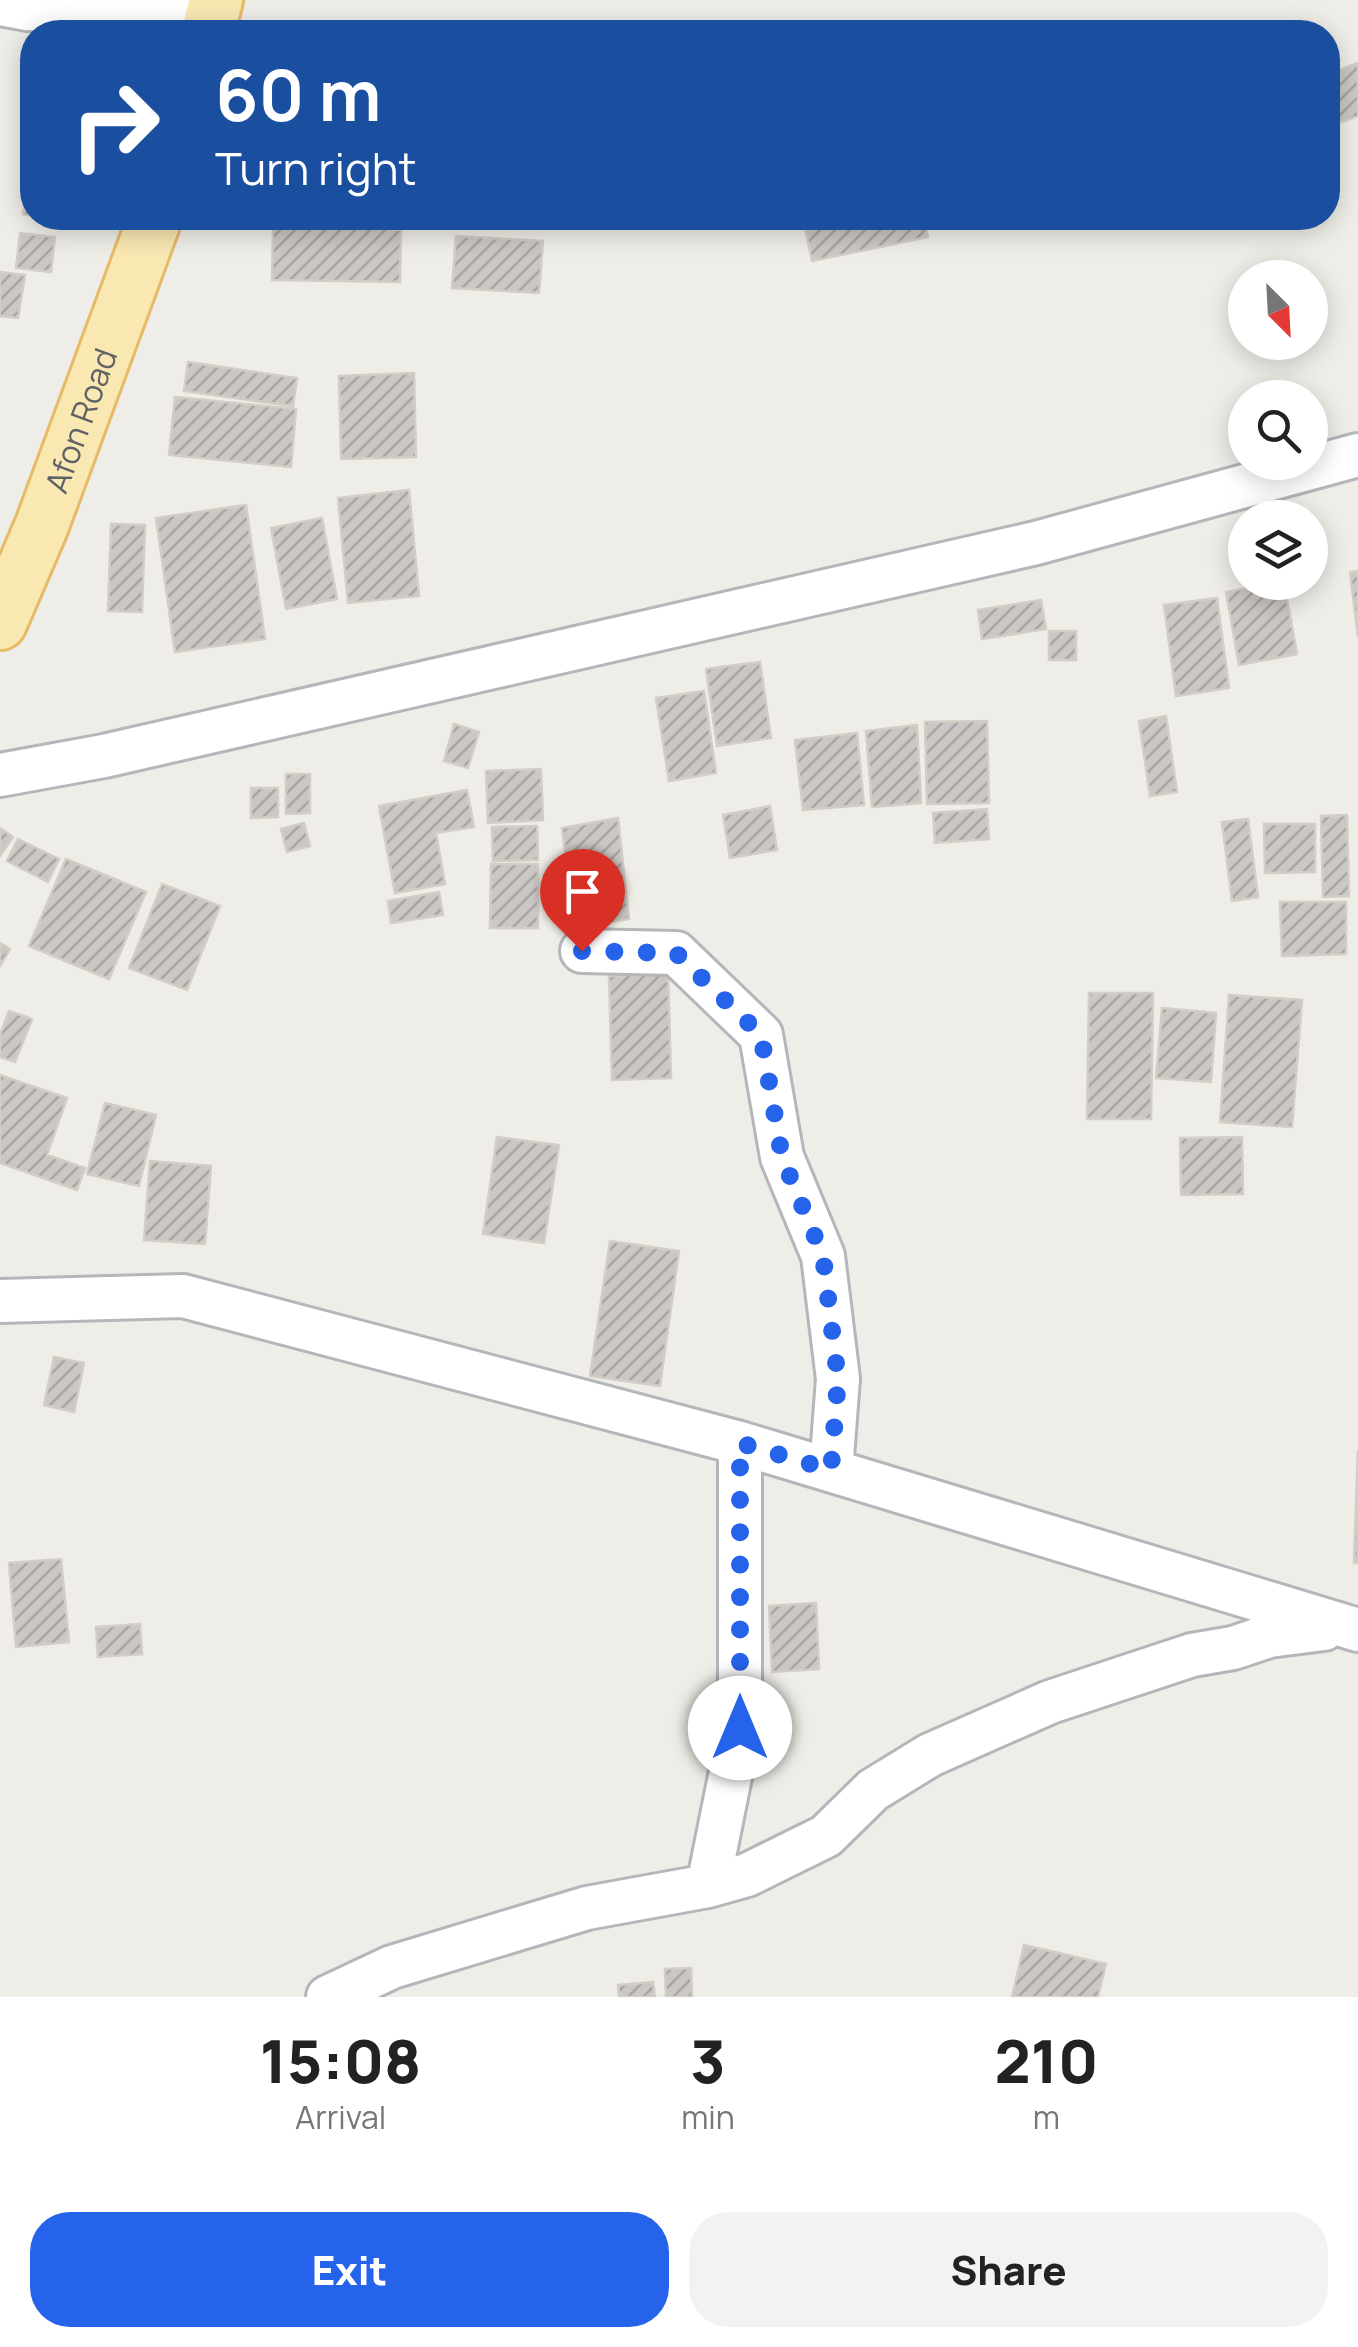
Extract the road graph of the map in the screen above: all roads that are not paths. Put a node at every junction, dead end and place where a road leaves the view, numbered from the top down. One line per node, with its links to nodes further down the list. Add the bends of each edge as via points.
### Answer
1 (0, 4): 2 (street)
2 (212, 17)
3 (151, 230): 5 (main road, Afon Road)
4 (1358, 455): 6 (street, via 1036,543)
5 (0, 623)
6 (0, 775)
7 (582, 951): 10 (street, via 676,953 761,1035 782,1157 823,1256 838,1379)
8 (0, 1301): 9 (street, via 183,1296)
9 (740, 1443): 10 (street); 12 (street, via 740,1728)
10 (831, 1470): 11 (street)
11 (1349, 1629): 12 (street, via 1269,1636 1050,1702 930,1755 873,1790 826,1836 747,1875)
12 (708, 1886): 13 (street, via 587,1908)
13 (401, 1982): 14 (street)
14 (333, 1996)

